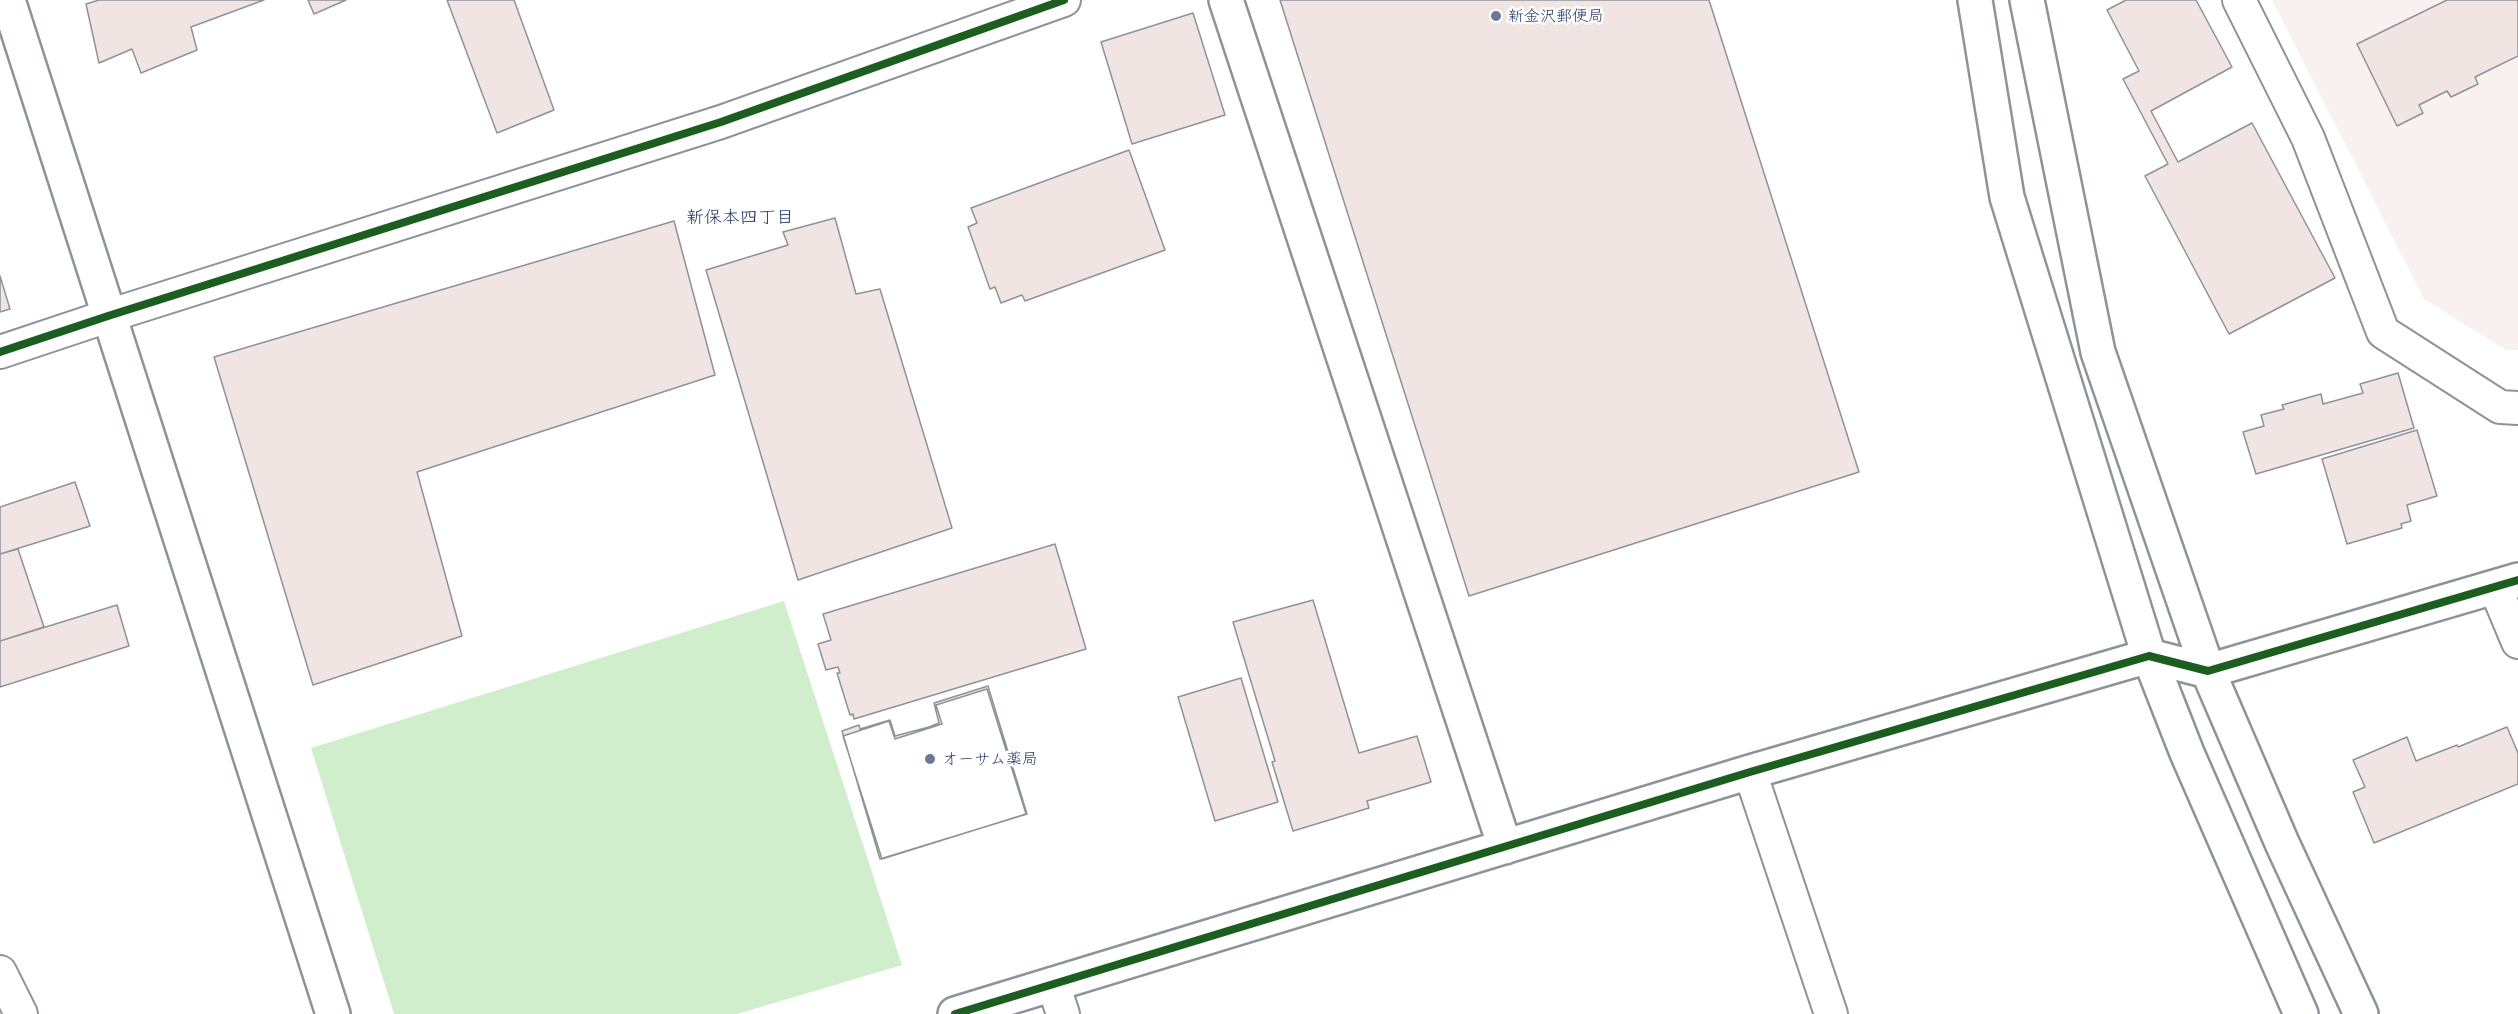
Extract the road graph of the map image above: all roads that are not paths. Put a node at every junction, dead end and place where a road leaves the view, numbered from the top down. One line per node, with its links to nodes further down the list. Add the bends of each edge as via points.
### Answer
1 (8, 0): 7 (street)
2 (1064, 0): 7 (street, via 721,122)
3 (1226, 0): 15 (street)
4 (1975, 0): 12 (street, via 2007,197)
5 (2027, 0): 13 (street, via 2098,352)
6 (2239, 0): 9 (street, via 2308,138 2383,332 2500,407)
7 (108, 316): 8 (street); 19 (street)
8 (0, 352)
9 (2518, 408)
10 (2507, 583): 11 (street); 13 (street)
11 (2518, 642)
12 (2149, 656): 13 (street); 14 (street); 22 (street)
13 (2208, 671): 23 (street)
14 (1750, 772): 15 (street); 21 (street)
15 (1506, 847): 17 (street)
16 (0, 972): 18 (street)
17 (1058, 999): 20 (street)
18 (21, 1014)
19 (333, 1014)
20 (955, 1014)
21 (1831, 1014)
22 (2301, 1014)
23 (2361, 1014)

